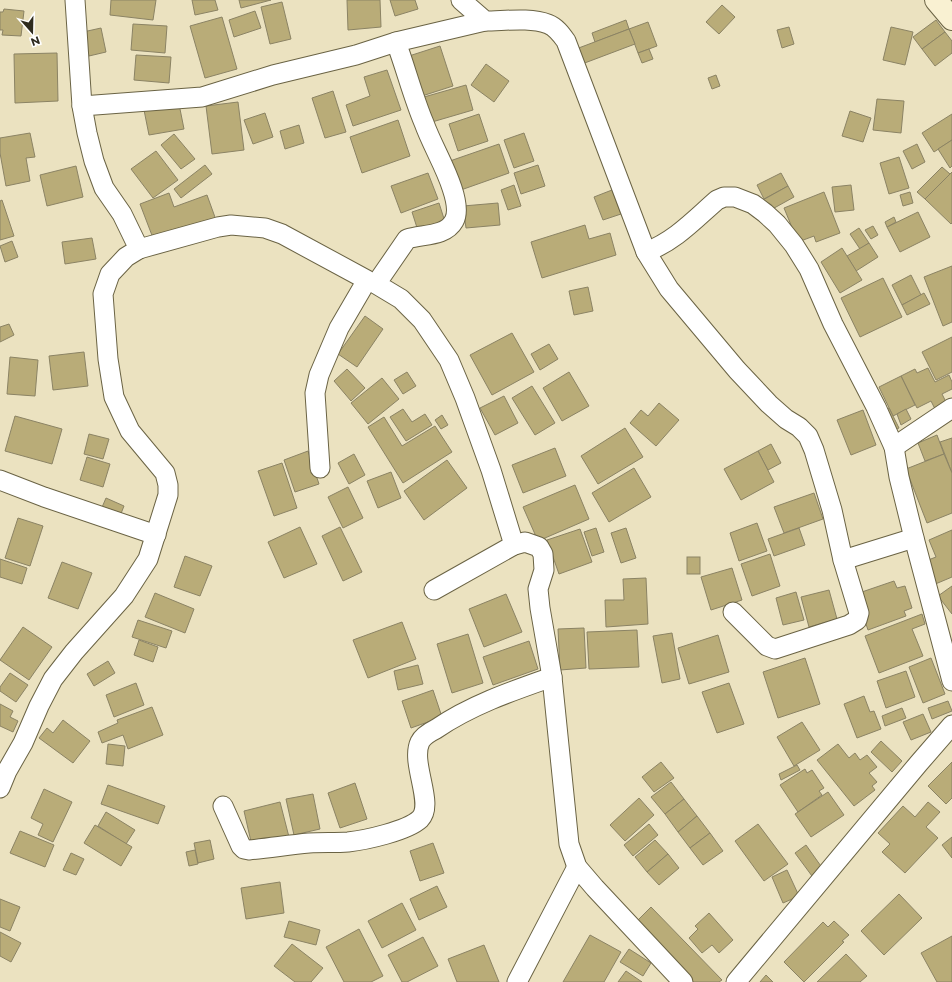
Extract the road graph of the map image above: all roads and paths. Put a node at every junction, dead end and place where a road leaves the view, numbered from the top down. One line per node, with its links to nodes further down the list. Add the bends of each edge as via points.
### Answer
1 (75, 0): 7 (street)
2 (461, 0): 5 (street)
3 (936, 0): 4 (street)
4 (952, 19)
5 (485, 21): 6 (street); 9 (street, via 529,20 548,24 566,41)
6 (396, 42): 7 (street, via 356,55 272,75 202,97); 10 (street, via 424,123 452,186 456,213 455,220 448,228 434,234 407,239)
7 (82, 106): 8 (street, via 92,154 104,188 122,214)
8 (139, 249): 10 (street, via 218,227 231,225 265,228 282,234); 15 (street, via 126,257 110,274 103,294 104,318 114,397 130,431 165,473 168,485 168,495)
9 (646, 252): 12 (street, via 681,232 717,200 735,197 765,212 794,245 809,269 833,324); 18 (street, via 669,289 737,370 769,404 808,436 832,510)
10 (372, 282): 13 (street, via 339,328 319,375 315,393); 17 (street, via 400,300 422,320 449,360 481,441)
11 (952, 408): 12 (street)
12 (894, 447): 16 (street)
13 (320, 468)
14 (0, 480): 15 (street)
15 (156, 535): 24 (street, via 148,559 124,596 53,679)
16 (914, 538): 18 (street); 22 (street)
17 (514, 545): 19 (street); 21 (street, via 525,542 538,547 544,554 544,570 538,589)
18 (843, 560): 20 (street, via 859,613 857,620 850,625 775,648 767,646)
19 (434, 590)
20 (733, 612)
21 (552, 677): 25 (street, via 477,706 424,736 418,748 424,808 421,818 408,827 350,842 310,843 249,850 241,846); 26 (street, via 569,844)
22 (952, 681)
23 (952, 725): 29 (street)
24 (0, 788)
25 (223, 806)
26 (577, 867): 27 (street); 28 (street)
27 (517, 982)
28 (682, 982)
29 (736, 982)

